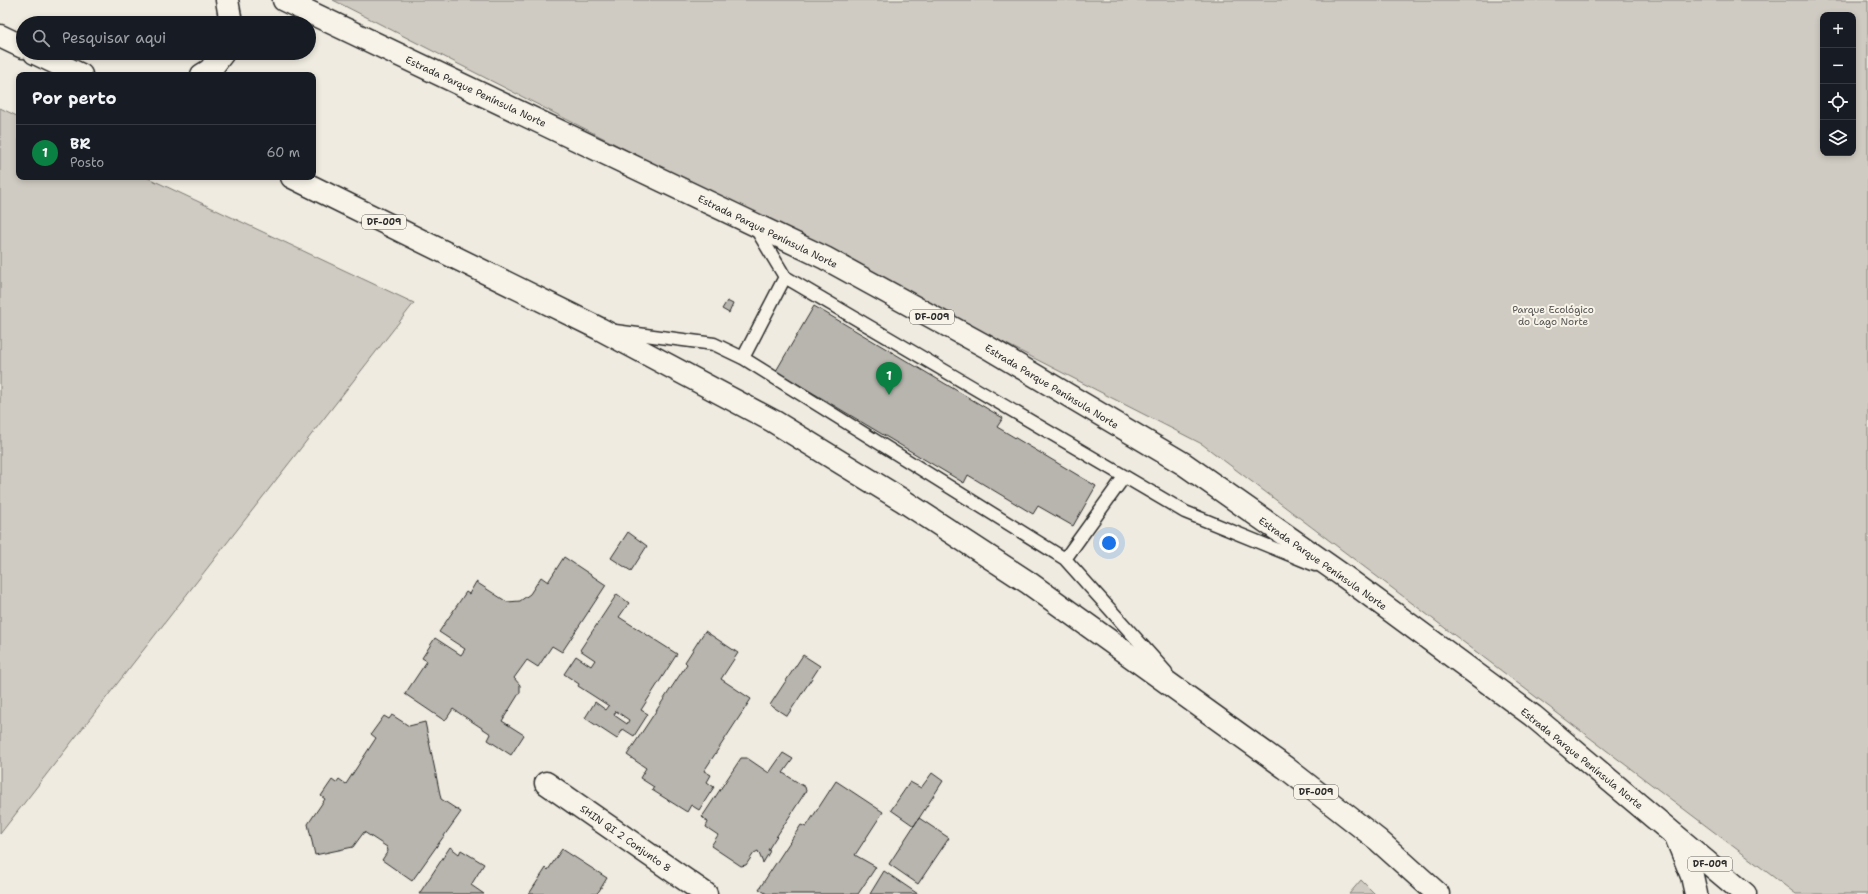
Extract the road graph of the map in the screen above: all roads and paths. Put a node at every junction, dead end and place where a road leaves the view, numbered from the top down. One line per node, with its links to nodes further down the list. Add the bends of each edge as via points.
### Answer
1 (227, 0): 3 (main road)
2 (284, 0): 11 (main road, Estrada Parque Península Norte / DF-009)
3 (229, 16)
4 (0, 36): 5 (main road)
5 (16, 44)
6 (50, 60): 8 (main road)
7 (218, 60): 9 (main road)
8 (75, 72)
9 (207, 72)
10 (298, 180): 13 (main road, DF-009)
11 (751, 221): 12 (lane); 17 (main road, Estrada Parque Península Norte / DF-009, via 825,258 987,347 1184,464)
12 (785, 277): 14 (lane); 15 (lane)
13 (600, 328): 14 (lane, via 714,344); 18 (main road, DF-009, via 773,421 902,500 1029,583)
14 (743, 358): 16 (lane)
15 (1124, 477): 16 (lane); 17 (lane, via 1185,512)
16 (1065, 559): 18 (lane)
17 (1345, 577): 20 (main road, Estrada Parque Península Norte / DF-009, via 1533,716)
18 (1188, 697): 22 (main road, DF-009, via 1378,840)
19 (546, 783): 21 (main road, SHIN QI 2 Conjunto 8)
20 (1675, 834): 23 (main road, via 1692,876); 24 (main road, Estrada Parque Península Norte / DF-009)
21 (706, 894)
22 (1438, 894)
23 (1696, 894)
24 (1745, 894)

